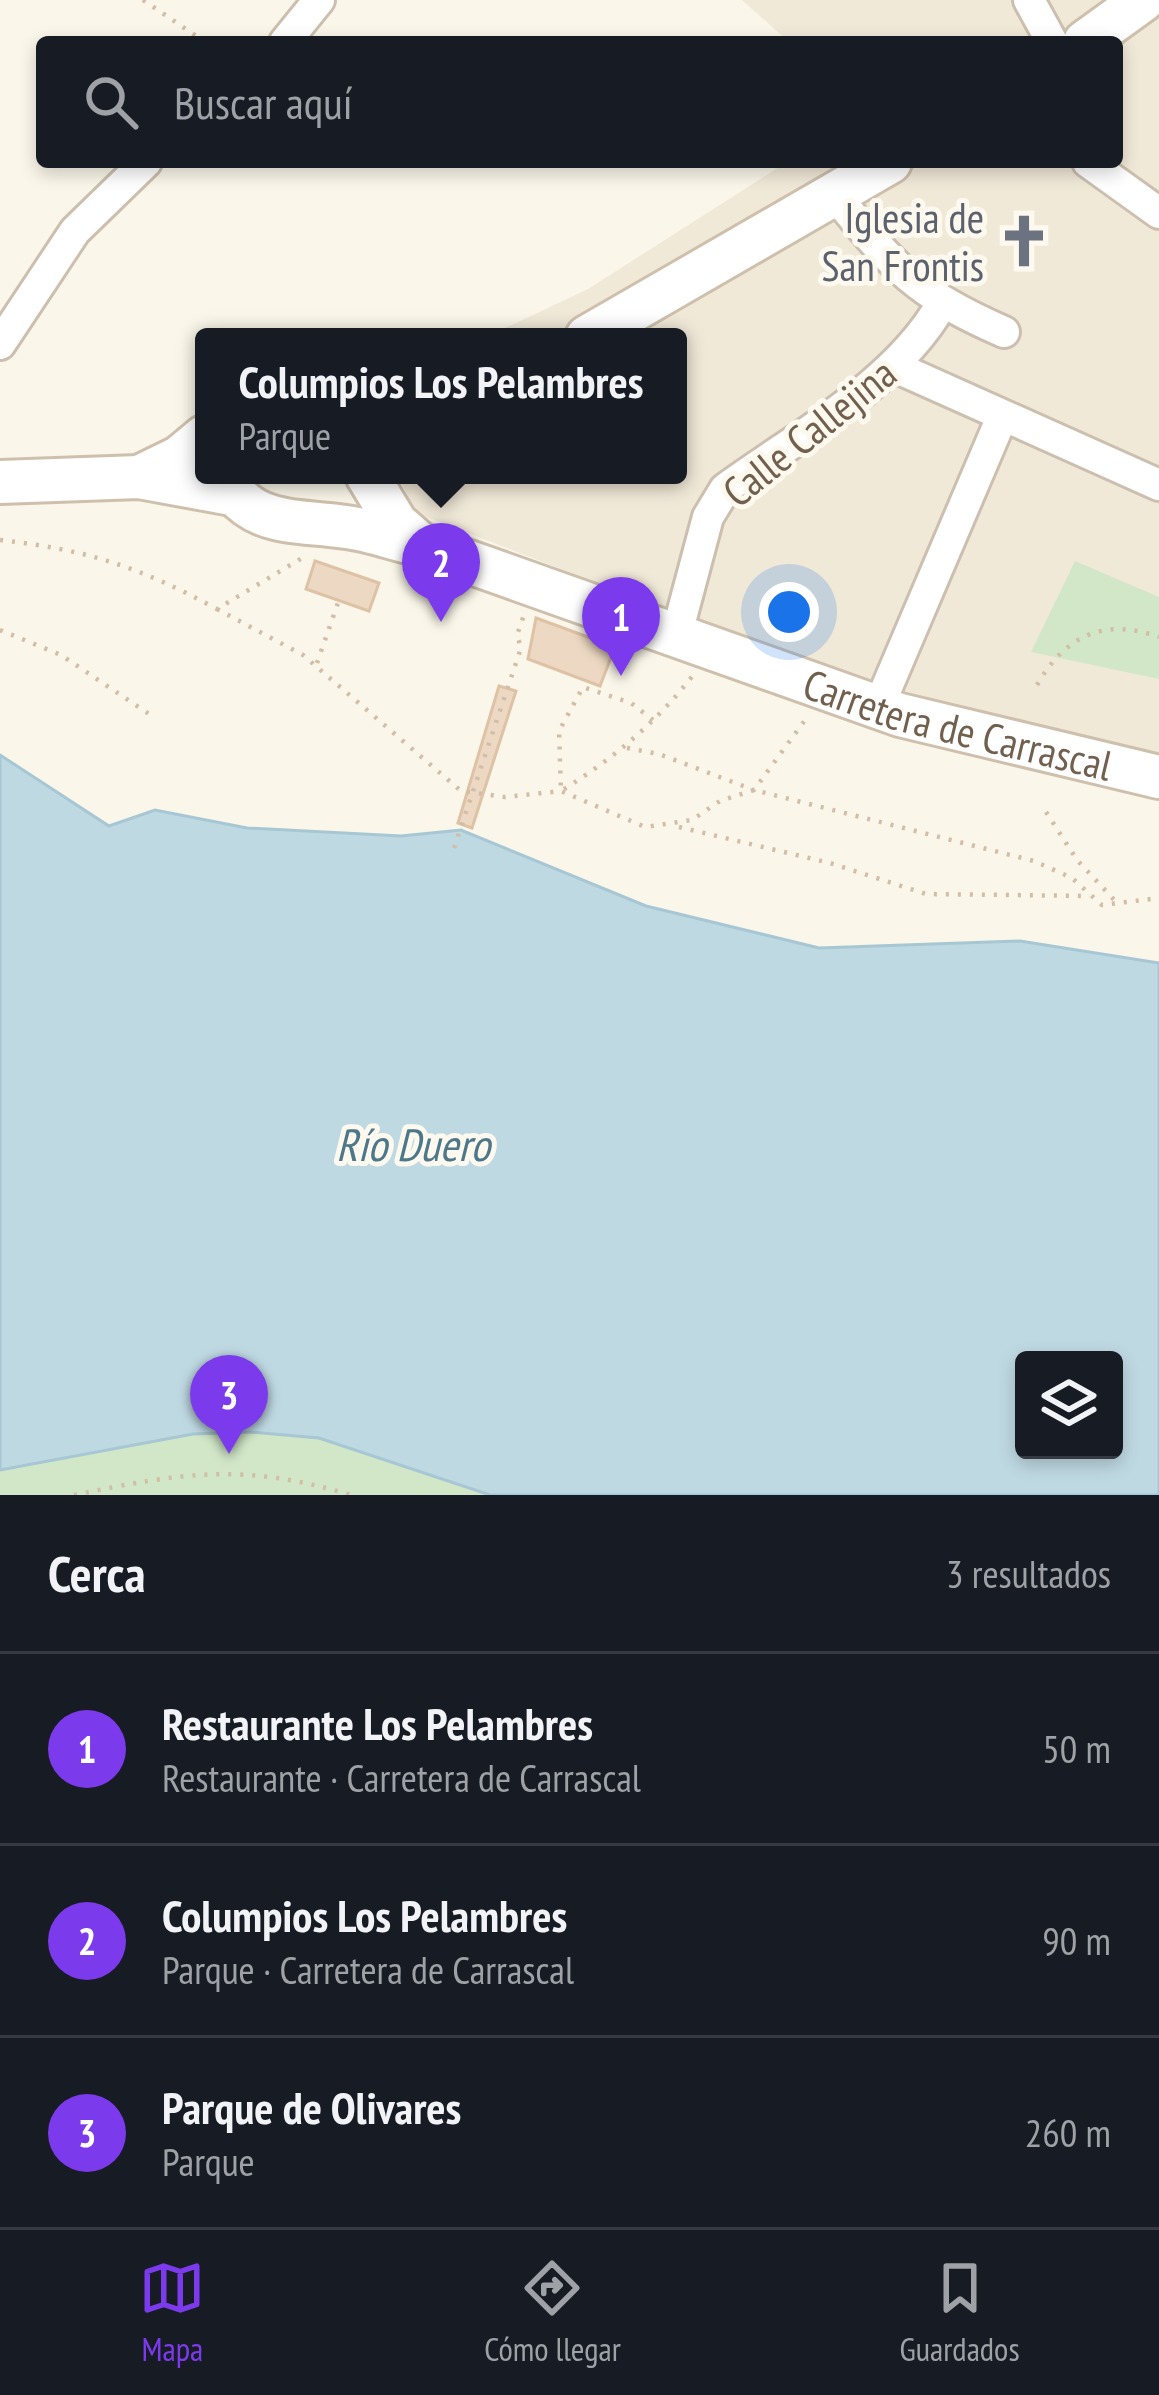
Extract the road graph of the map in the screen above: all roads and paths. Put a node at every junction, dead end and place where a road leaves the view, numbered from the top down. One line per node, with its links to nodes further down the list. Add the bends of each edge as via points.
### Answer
1 (143, 0): 5 (path)
2 (320, 0): 6 (street)
3 (1029, 0): 7 (street)
4 (1143, 0): 8 (main road)
5 (196, 36)
6 (290, 36)
7 (1049, 36)
8 (1093, 36)
9 (140, 168): 17 (street, via 75,231)
10 (880, 168): 12 (main road)
11 (1096, 168): 13 (street)
12 (836, 195): 14 (street, via 882,254); 15 (main road)
13 (1159, 213)
14 (941, 305): 16 (street); 18 (street, Calle Callejina, via 922,339)
15 (603, 328)
16 (1004, 332)
17 (0, 344)
18 (893, 366): 19 (street); 36 (street, Calle Callejina, via 725,489 708,517)
19 (1002, 417): 26 (street); 40 (street)
20 (195, 444): 21 (main road)
21 (139, 477): 22 (main road); 23 (main road, Carretera de Carrascal)
22 (0, 482)
23 (195, 482)
24 (359, 484): 28 (main road)
25 (371, 484): 30 (main road, Carretera de Carrascal)
26 (1159, 484)
27 (227, 485): 28 (main road, Carretera de Carrascal, via 252,512)
28 (305, 537): 30 (main road, Carretera de Carrascal, via 347,527); 33 (path, via 299,563)
29 (0, 540): 33 (path, via 79,549)
30 (421, 545): 36 (main road, Carretera de Carrascal)
31 (339, 600): 37 (path)
32 (528, 603): 47 (path)
33 (218, 609): 37 (path)
34 (0, 630): 41 (path, via 61,655)
35 (1159, 637): 38 (path, via 1132,627 1076,638)
36 (692, 643): 40 (main road, Carretera de Carrascal); 42 (path, via 701,666)
37 (316, 665): 47 (path, via 430,767)
38 (1037, 686)
39 (813, 706): 45 (path)
40 (878, 708): 44 (main road, Carretera de Carrascal)
41 (155, 718)
42 (653, 720): 43 (path); 46 (path, via 583,687 559,731)
43 (626, 748): 45 (path); 46 (path)
44 (1159, 777)
45 (754, 790): 49 (path); 51 (path, via 1034,861)
46 (561, 791): 47 (path); 49 (path, via 645,827)
47 (473, 792): 50 (path)
48 (1046, 812): 53 (path)
49 (673, 825): 51 (path, via 926,894)
50 (454, 848)
51 (1090, 896): 53 (path)
52 (1159, 898): 53 (path)
53 (1119, 904)
54 (74, 1495): 55 (path, via 209,1470)
55 (351, 1495)

